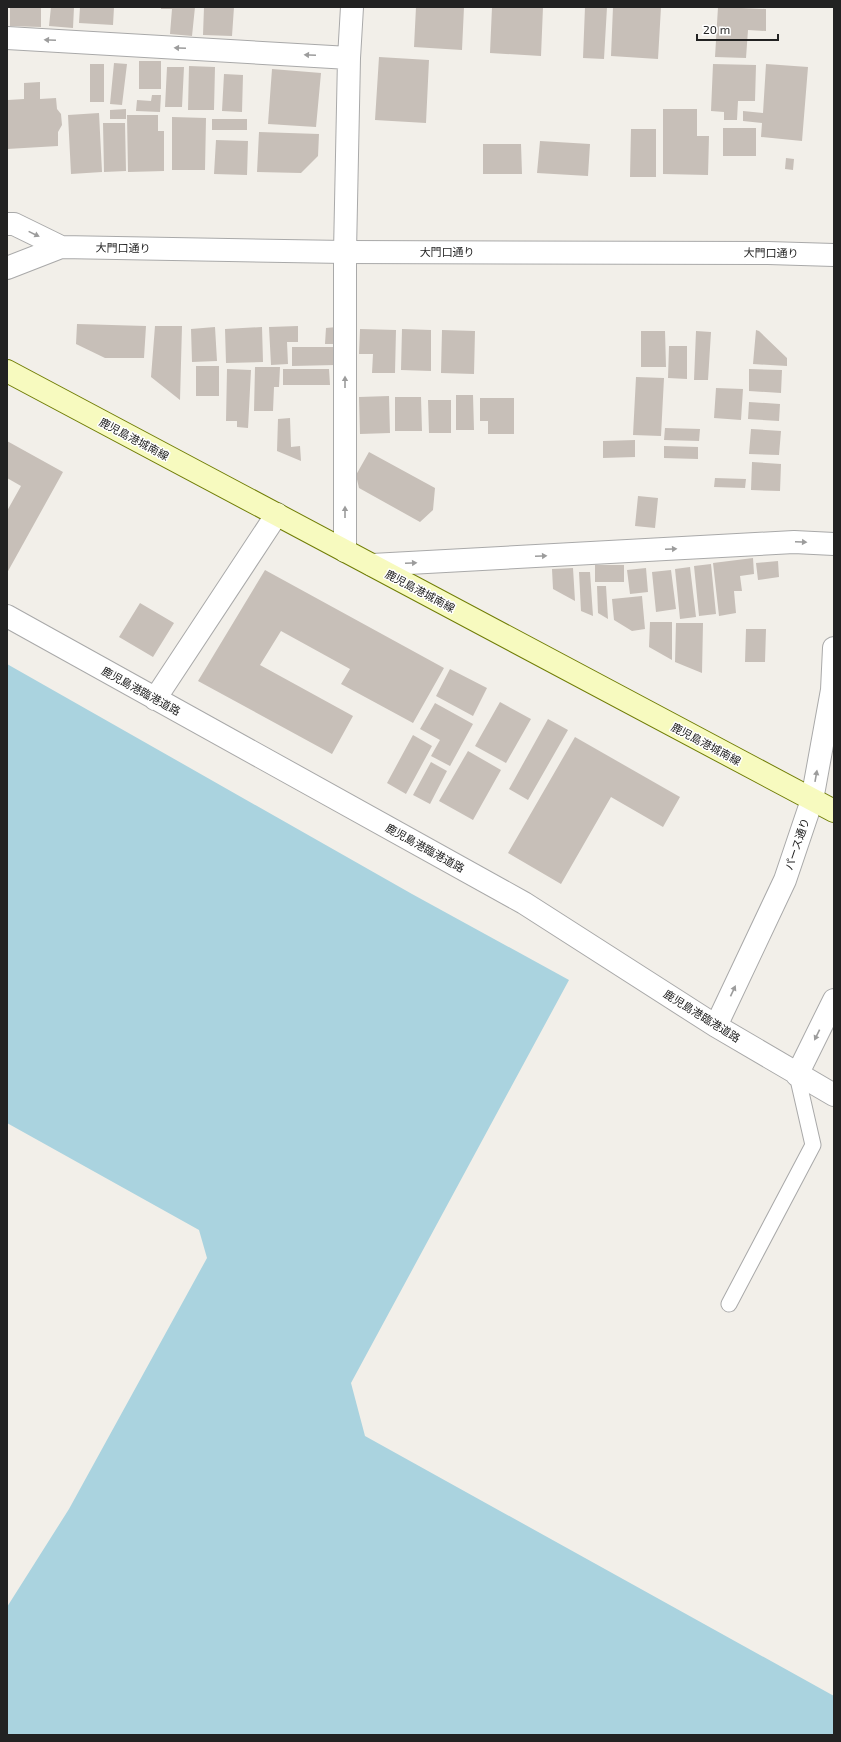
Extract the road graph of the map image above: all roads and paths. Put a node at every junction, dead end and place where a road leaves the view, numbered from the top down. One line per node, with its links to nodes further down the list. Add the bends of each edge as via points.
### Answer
1 (352, 7): 3 (street)
2 (7, 38): 3 (street, one-way to 2)
3 (349, 58): 6 (street)
4 (7, 224): 5 (street, 大門口通り, one-way to 5, via 14,224)
5 (61, 247): 6 (street, 大門口通り); 8 (street, 大門口通り)
6 (345, 252): 7 (street, 大門口通り); 12 (street, one-way to 6)
7 (834, 255)
8 (7, 268)
9 (7, 371): 10 (main road, 鹿児島港城南線)
10 (277, 514): 12 (main road, 鹿児島港城南線); 16 (street)
11 (834, 544): 13 (street, one-way to 11, via 794,542)
12 (345, 551): 13 (main road, 鹿児島港城南線)
13 (372, 566): 17 (main road, 鹿児島港城南線)
14 (7, 616): 16 (street, 鹿児島港臨港道路)
15 (834, 648): 17 (street, パース通り, one-way to 15, via 832,690)
16 (155, 699): 20 (street, 鹿児島港臨港道路, via 524,903)
17 (812, 800): 18 (main road, 鹿児島港城南線); 20 (street, パース通り, one-way to 17, via 785,880)
18 (834, 811)
19 (834, 1000): 21 (street, one-way to 21)
20 (716, 1026): 21 (street, 鹿児島港臨港道路)
21 (797, 1075): 22 (street, 鹿児島港臨港道路); 23 (lane, via 813,1145)
22 (834, 1095)
23 (729, 1304)

